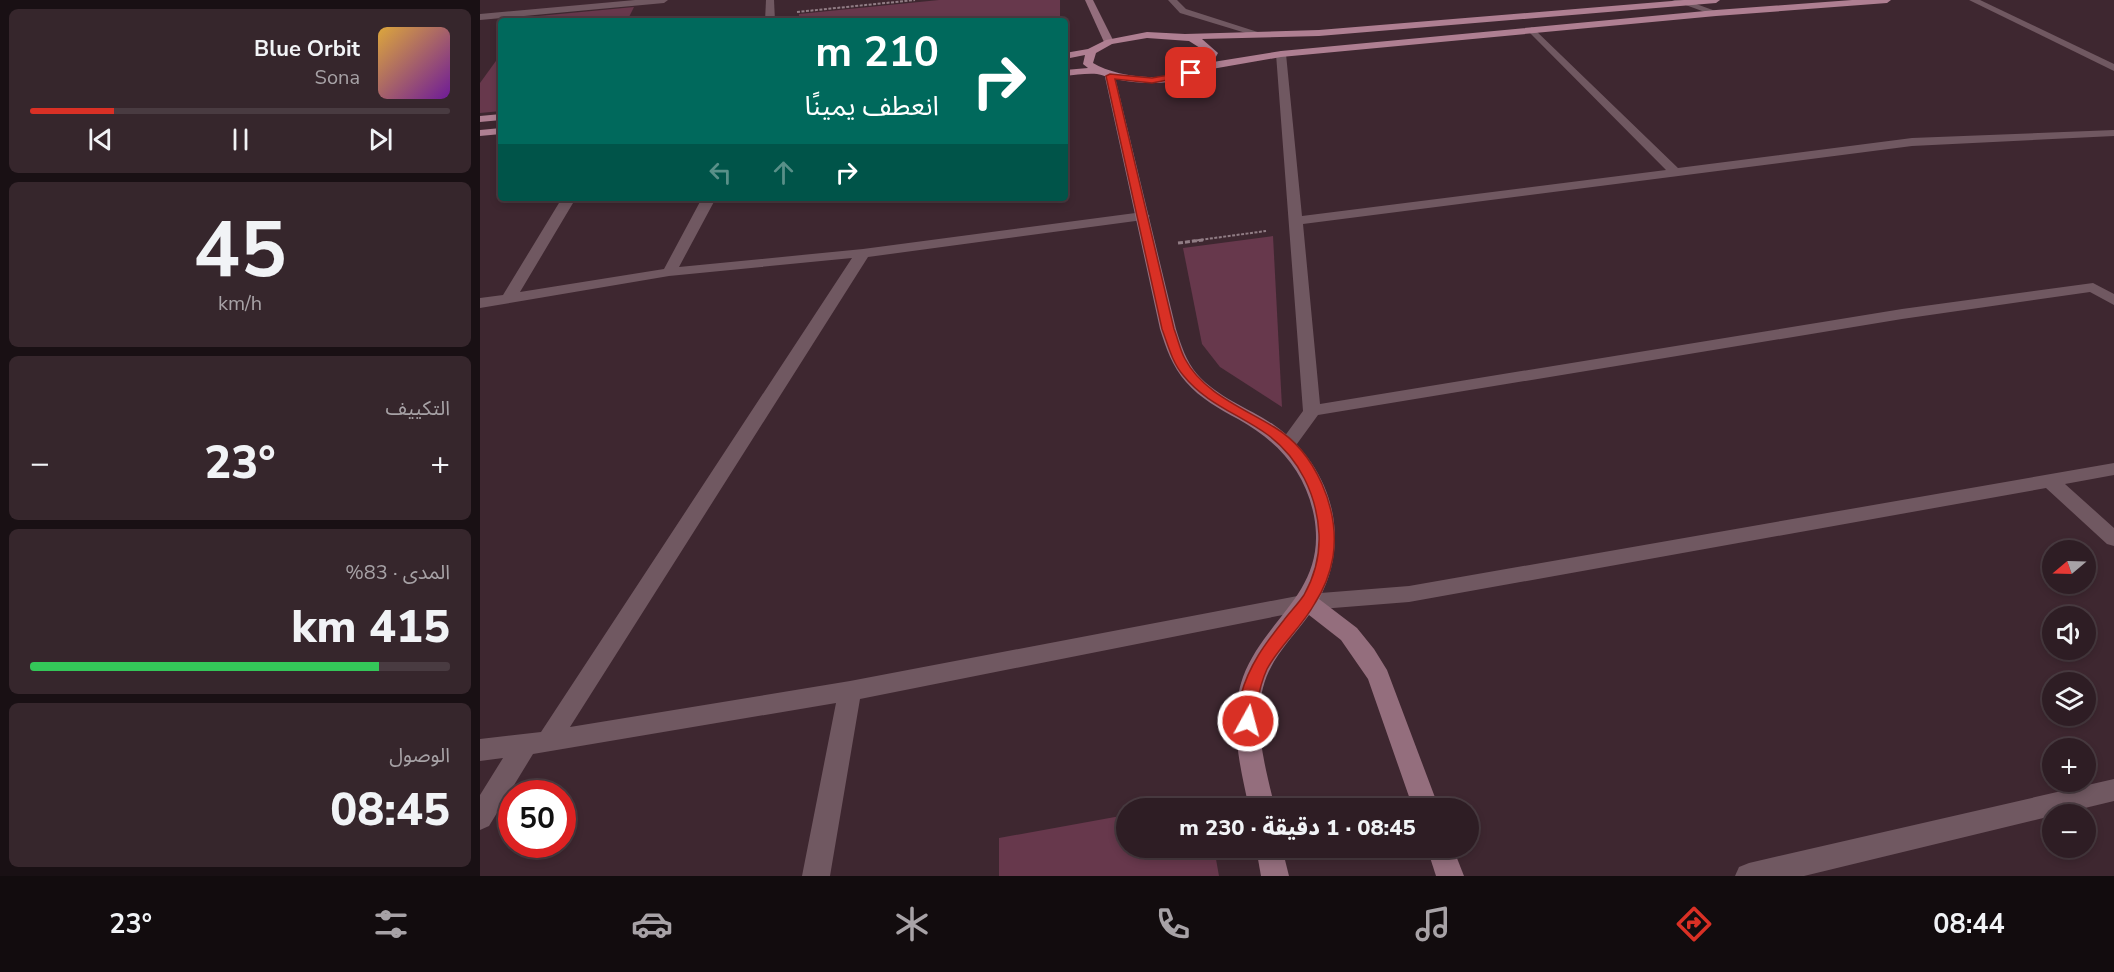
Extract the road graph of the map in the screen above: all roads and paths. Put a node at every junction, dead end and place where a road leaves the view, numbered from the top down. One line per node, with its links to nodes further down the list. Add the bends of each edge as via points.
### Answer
1 (664, 0): 11 (street)
2 (770, 0): 12 (street)
3 (915, 0): 12 (path)
4 (1089, 0): 16 (main road)
5 (1172, 0): 14 (street, via 1183,10)
6 (1716, 0): 9 (main road)
7 (1887, 0): 10 (main road)
8 (1973, 0): 21 (street)
9 (1678, 1): 10 (street); 14 (main road)
10 (1716, 13): 13 (main road)
11 (480, 17)
12 (770, 18)
13 (1532, 30): 18 (main road); 29 (street)
14 (1262, 35): 15 (main road)
15 (1184, 37): 16 (main road, via 1147,35); 20 (main road, via 1209,46 1214,53)
16 (1109, 42): 17 (main road)
17 (1091, 51): 19 (main road); 23 (main road, via 1088,64)
18 (1281, 54): 20 (main road); 33 (street)
19 (1068, 55)
20 (1204, 67): 23 (main road, via 1182,76 1152,80)
21 (2114, 68)
22 (1068, 73): 23 (main road)
23 (1103, 74): 32 (main road)
24 (498, 117): 25 (main road)
25 (480, 119)
26 (498, 131): 27 (main road)
27 (480, 133)
28 (2113, 134): 29 (street, via 1912,142)
29 (1674, 171): 33 (street)
30 (568, 201): 37 (street)
31 (707, 201): 36 (street)
32 (1143, 216): 34 (main road); 35 (street)
33 (1295, 221): 34 (path, via 1268,230); 40 (street)
34 (1150, 247): 41 (main road, via 1168,329 1186,372 1214,398)
35 (863, 253): 36 (street); 47 (street)
36 (669, 272): 37 (street)
37 (510, 298): 39 (street)
38 (2114, 300): 40 (street, via 2093,287 1924,310)
39 (480, 303)
40 (1312, 411): 41 (street)
41 (1288, 444): 45 (main road, via 1313,480 1327,535 1319,580)
42 (2114, 469): 43 (street)
43 (2048, 479): 44 (street); 45 (street, via 1409,594)
44 (2114, 539)
45 (1308, 602): 46 (street); 50 (main road, via 1268,652 1255,677 1247,735); 51 (main road, via 1349,634 1379,677)
46 (850, 691): 47 (street); 55 (street)
47 (536, 743): 48 (street); 52 (street)
48 (480, 750)
49 (2114, 790): 58 (street)
50 (1260, 798)
51 (1422, 798)
52 (480, 818)
53 (1271, 858): 56 (main road)
54 (1444, 858): 57 (main road)
55 (816, 876)
56 (1275, 876)
57 (1450, 876)
58 (1749, 876)

